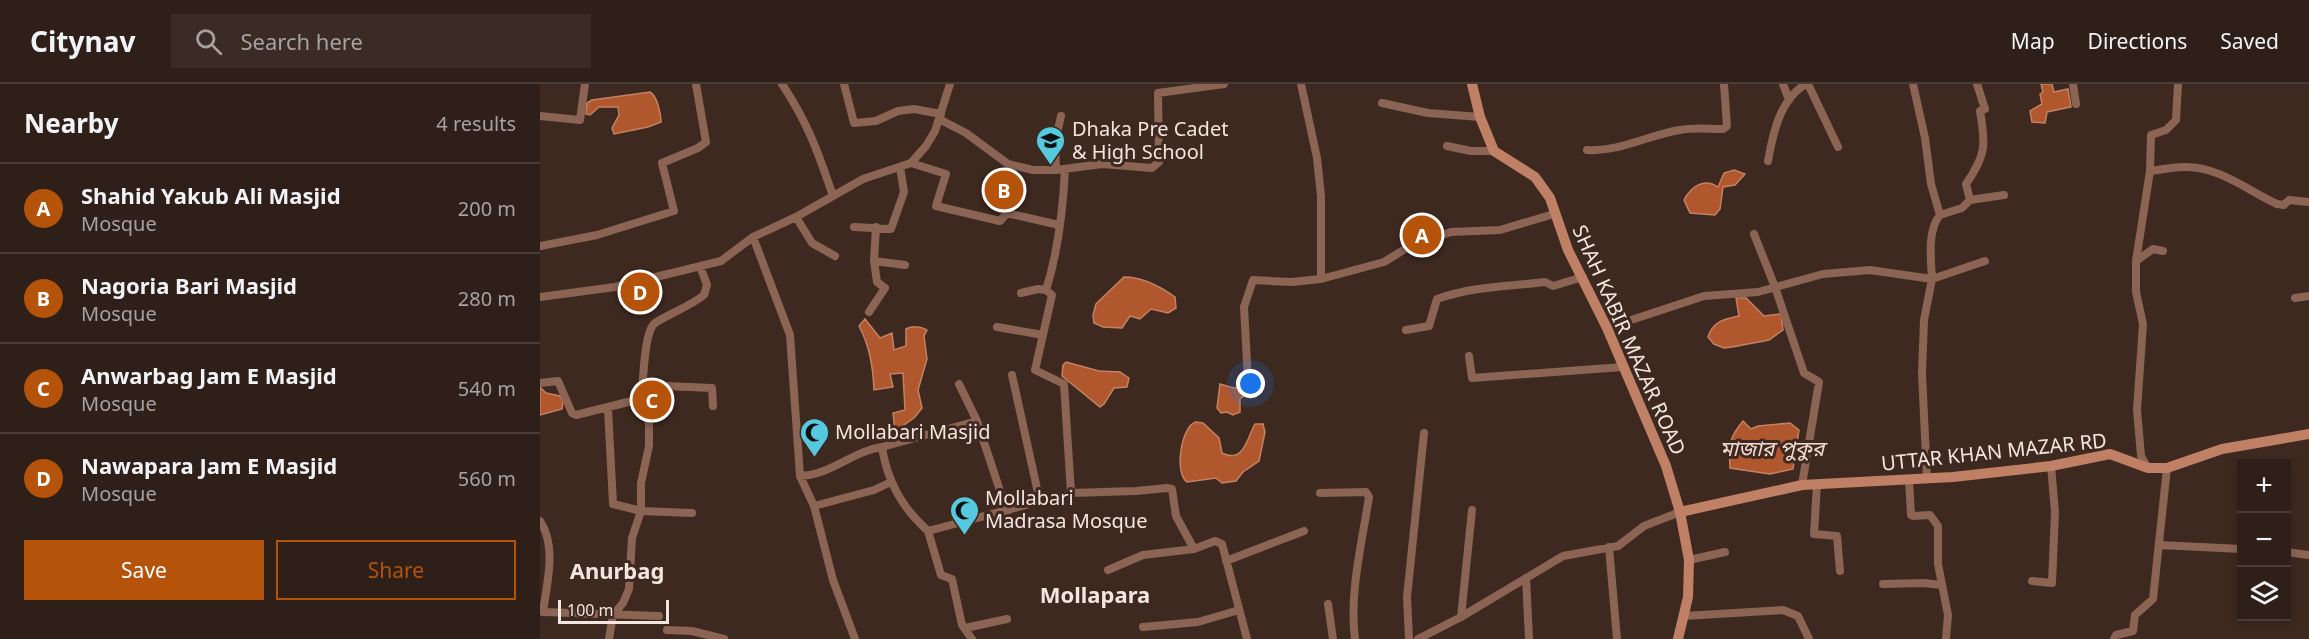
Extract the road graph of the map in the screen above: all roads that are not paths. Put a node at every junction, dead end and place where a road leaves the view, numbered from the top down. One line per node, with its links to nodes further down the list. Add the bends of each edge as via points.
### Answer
1 (585, 84): 19 (street, via 580,120)
2 (696, 84): 45 (street, via 706,142 662,163 674,211 597,235)
3 (782, 84): 34 (street, via 813,139)
4 (844, 84): 21 (street, via 854,123 876,121 914,109)
5 (950, 84): 21 (street)
6 (1224, 84): 31 (street, via 1158,93 1159,162 1155,168 1102,164)
7 (1301, 84): 54 (street, via 1321,196)
8 (1472, 84): 22 (main road)
9 (1724, 84): 25 (street, via 1727,126 1723,129 1681,129 1618,149)
10 (1783, 84): 16 (street)
11 (1807, 84): 16 (street); 24 (street)
12 (1913, 84): 38 (street)
13 (1977, 84): 35 (street, via 1984,109 1980,111 1985,146 1966,184)
14 (2073, 84): 18 (street)
15 (2178, 84): 32 (street, via 2176,120 2166,130 2151,135)
16 (1789, 100): 27 (street, via 1772,137)
17 (1382, 103): 22 (street, via 1428,113)
18 (2076, 104)
19 (540, 116)
20 (1061, 116): 30 (street)
21 (940, 117): 28 (street, via 926,146); 30 (street, via 1008,164)
22 (1480, 117): 26 (main road)
23 (1447, 146): 26 (street)
24 (1838, 147)
25 (1587, 150)
26 (1494, 151): 37 (main road, SHAH KABIR MAZAR ROAD, via 1535,177 1550,198)
27 (1768, 161)
28 (911, 163): 29 (street); 40 (street, via 946,174 936,206 1000,221 1007,213)
29 (900, 167): 34 (street, via 863,179); 42 (street, via 904,192 891,229)
30 (1056, 170): 31 (street)
31 (1065, 170): 40 (street)
32 (2150, 171): 36 (street, via 2187,167 2215,173 2277,204 2284,205 2289,200); 50 (street)
33 (2004, 195): 35 (street)
34 (833, 196): 39 (street)
35 (1971, 200): 38 (street)
36 (2309, 202)
37 (1554, 214): 53 (main road, SHAH KABIR MAZAR ROAD); 54 (street, via 1500,230 1451,232 1410,246 1384,262)
38 (1940, 214): 55 (street, via 1931,249)
39 (796, 217): 44 (street); 47 (street, via 812,243)
40 (1059, 225): 57 (street)
41 (854, 226): 42 (street)
42 (876, 227): 48 (street)
43 (1754, 234): 56 (street)
44 (753, 237): 52 (street, via 721,261); 84 (street, via 790,335)
45 (540, 246)
46 (2163, 251): 50 (street, via 2153,249)
47 (835, 256)
48 (874, 261): 51 (street); 62 (street, via 877,282 885,288)
49 (1985, 261): 55 (street)
50 (2136, 261): 82 (street, via 2136,292 2143,324 2137,410 2141,456)
51 (905, 265)
52 (700, 266): 60 (street, via 615,287); 73 (street, via 707,285 704,295 651,327)
53 (1583, 277): 64 (main road, SHAH KABIR MAZAR ROAD); 65 (street, via 1553,286 1545,282 1458,291 1437,299 1429,326)
54 (1321, 279): 70 (street, via 1253,280 1244,307)
55 (1932, 279): 56 (street, via 1902,273 1848,271); 85 (street, via 1924,320 1922,373)
56 (1775, 288): 64 (street, via 1704,296); 88 (street, via 1804,373 1819,382)
57 (1046, 290): 58 (street); 66 (street, via 1052,295)
58 (1021, 293)
59 (2309, 296): 61 (street)
60 (540, 297)
61 (2295, 298)
62 (869, 312)
63 (997, 327): 66 (street)
64 (1607, 328): 68 (main road, SHAH KABIR MAZAR ROAD)
65 (1406, 330)
66 (1043, 335): 90 (street, via 1035,370 1064,384)
67 (1469, 356): 68 (street, via 1472,378)
68 (1623, 367): 97 (main road, SHAH KABIR MAZAR ROAD, via 1656,438)
69 (1012, 375): 92 (street)
70 (1248, 381)
71 (540, 383): 76 (street, via 558,381 576,415)
72 (959, 384): 77 (street)
73 (643, 385): 74 (street); 75 (street, via 712,388)
74 (640, 399): 76 (street); 95 (street, via 649,423)
75 (713, 406)
76 (608, 408): 95 (street, via 613,504)
77 (977, 421): 80 (street); 96 (street)
78 (1424, 434): 137 (street, via 1407,597)
79 (2309, 434): 83 (main road, UTTAR KHAN MAZAR RD, via 2222,449)
80 (882, 447): 84 (street, via 830,469); 87 (street)
81 (2051, 466): 82 (main road, UTTAR KHAN MAZAR RD, via 2110,454); 85 (main road, UTTAR KHAN MAZAR RD); 114 (street, via 2055,513 2052,583)
82 (2148, 468): 83 (main road, UTTAR KHAN MAZAR RD)
83 (2167, 468): 102 (street)
84 (800, 476): 93 (street)
85 (1927, 478): 86 (main road, UTTAR KHAN MAZAR RD)
86 (1909, 480): 89 (main road, UTTAR KHAN MAZAR RD); 116 (street, via 1911,515 1930,515 1938,526)
87 (891, 482): 93 (street); 100 (street, via 900,501)
88 (1802, 484): 89 (main road, UTTAR KHAN MAZAR RD); 97 (main road, UTTAR KHAN MAZAR RD)
89 (1816, 484): 112 (street, via 1814,534 1838,536)
90 (1071, 493): 92 (street); 104 (street, via 1172,489 1176,516)
91 (1320, 493): 136 (street, via 1366,492 1369,497 1354,603)
92 (1040, 502): 96 (street)
93 (814, 506): 132 (street, via 833,580)
94 (1472, 510): 123 (street)
95 (641, 512): 98 (street); 120 (street, via 632,538 629,589)
96 (1007, 512): 100 (street)
97 (1680, 512): 103 (street, via 1644,526 1618,546); 109 (main road, SHAH KABIR MAZAR ROAD)
98 (692, 513)
99 (540, 520): 119 (street, via 547,532 549,556)
100 (928, 531): 126 (street, via 941,575 952,579)
101 (1304, 531): 110 (street)
102 (2159, 545): 105 (street); 144 (street, via 2152,598 2136,615 2133,631 2116,634)
103 (1610, 547): 113 (street, via 1563,556); 140 (street)
104 (1194, 549): 110 (street, via 1219,541); 111 (street, via 1143,555)
105 (2237, 549)
106 (1725, 552): 109 (street)
107 (2291, 553): 108 (street)
108 (2309, 555)
109 (1689, 560): 122 (main road, SHAH KABIR MAZAR ROAD, via 1690,583)
110 (1226, 561): 118 (street)
111 (1108, 570)
112 (1840, 571)
113 (1526, 578): 123 (street); 139 (street)
114 (2032, 582)
115 (1883, 584): 116 (street)
116 (1942, 585): 143 (street, via 1948,615)
117 (1328, 604): 135 (street)
118 (1239, 610): 125 (street, via 1198,621); 134 (street)
119 (542, 612): 120 (street)
120 (613, 615): 121 (street); 129 (street)
121 (659, 616)
122 (1684, 616): 141 (main road, SHAH KABIR MAZAR ROAD); 142 (street, via 1783,610 1798,615)
123 (1461, 617): 138 (street)
124 (1007, 619): 126 (street)
125 (1143, 627)
126 (965, 628): 133 (street)
127 (680, 629): 128 (street); 130 (street); 131 (street)
128 (667, 630)
129 (609, 639)
130 (679, 639)
131 (724, 639)
132 (855, 639)
133 (972, 639)
134 (1246, 639)
135 (1333, 639)
136 (1355, 639)
137 (1409, 639)
138 (1418, 639)
139 (1529, 639)
140 (1617, 639)
141 (1678, 639)
142 (1809, 639)
143 (1946, 639)
144 (2114, 639)

